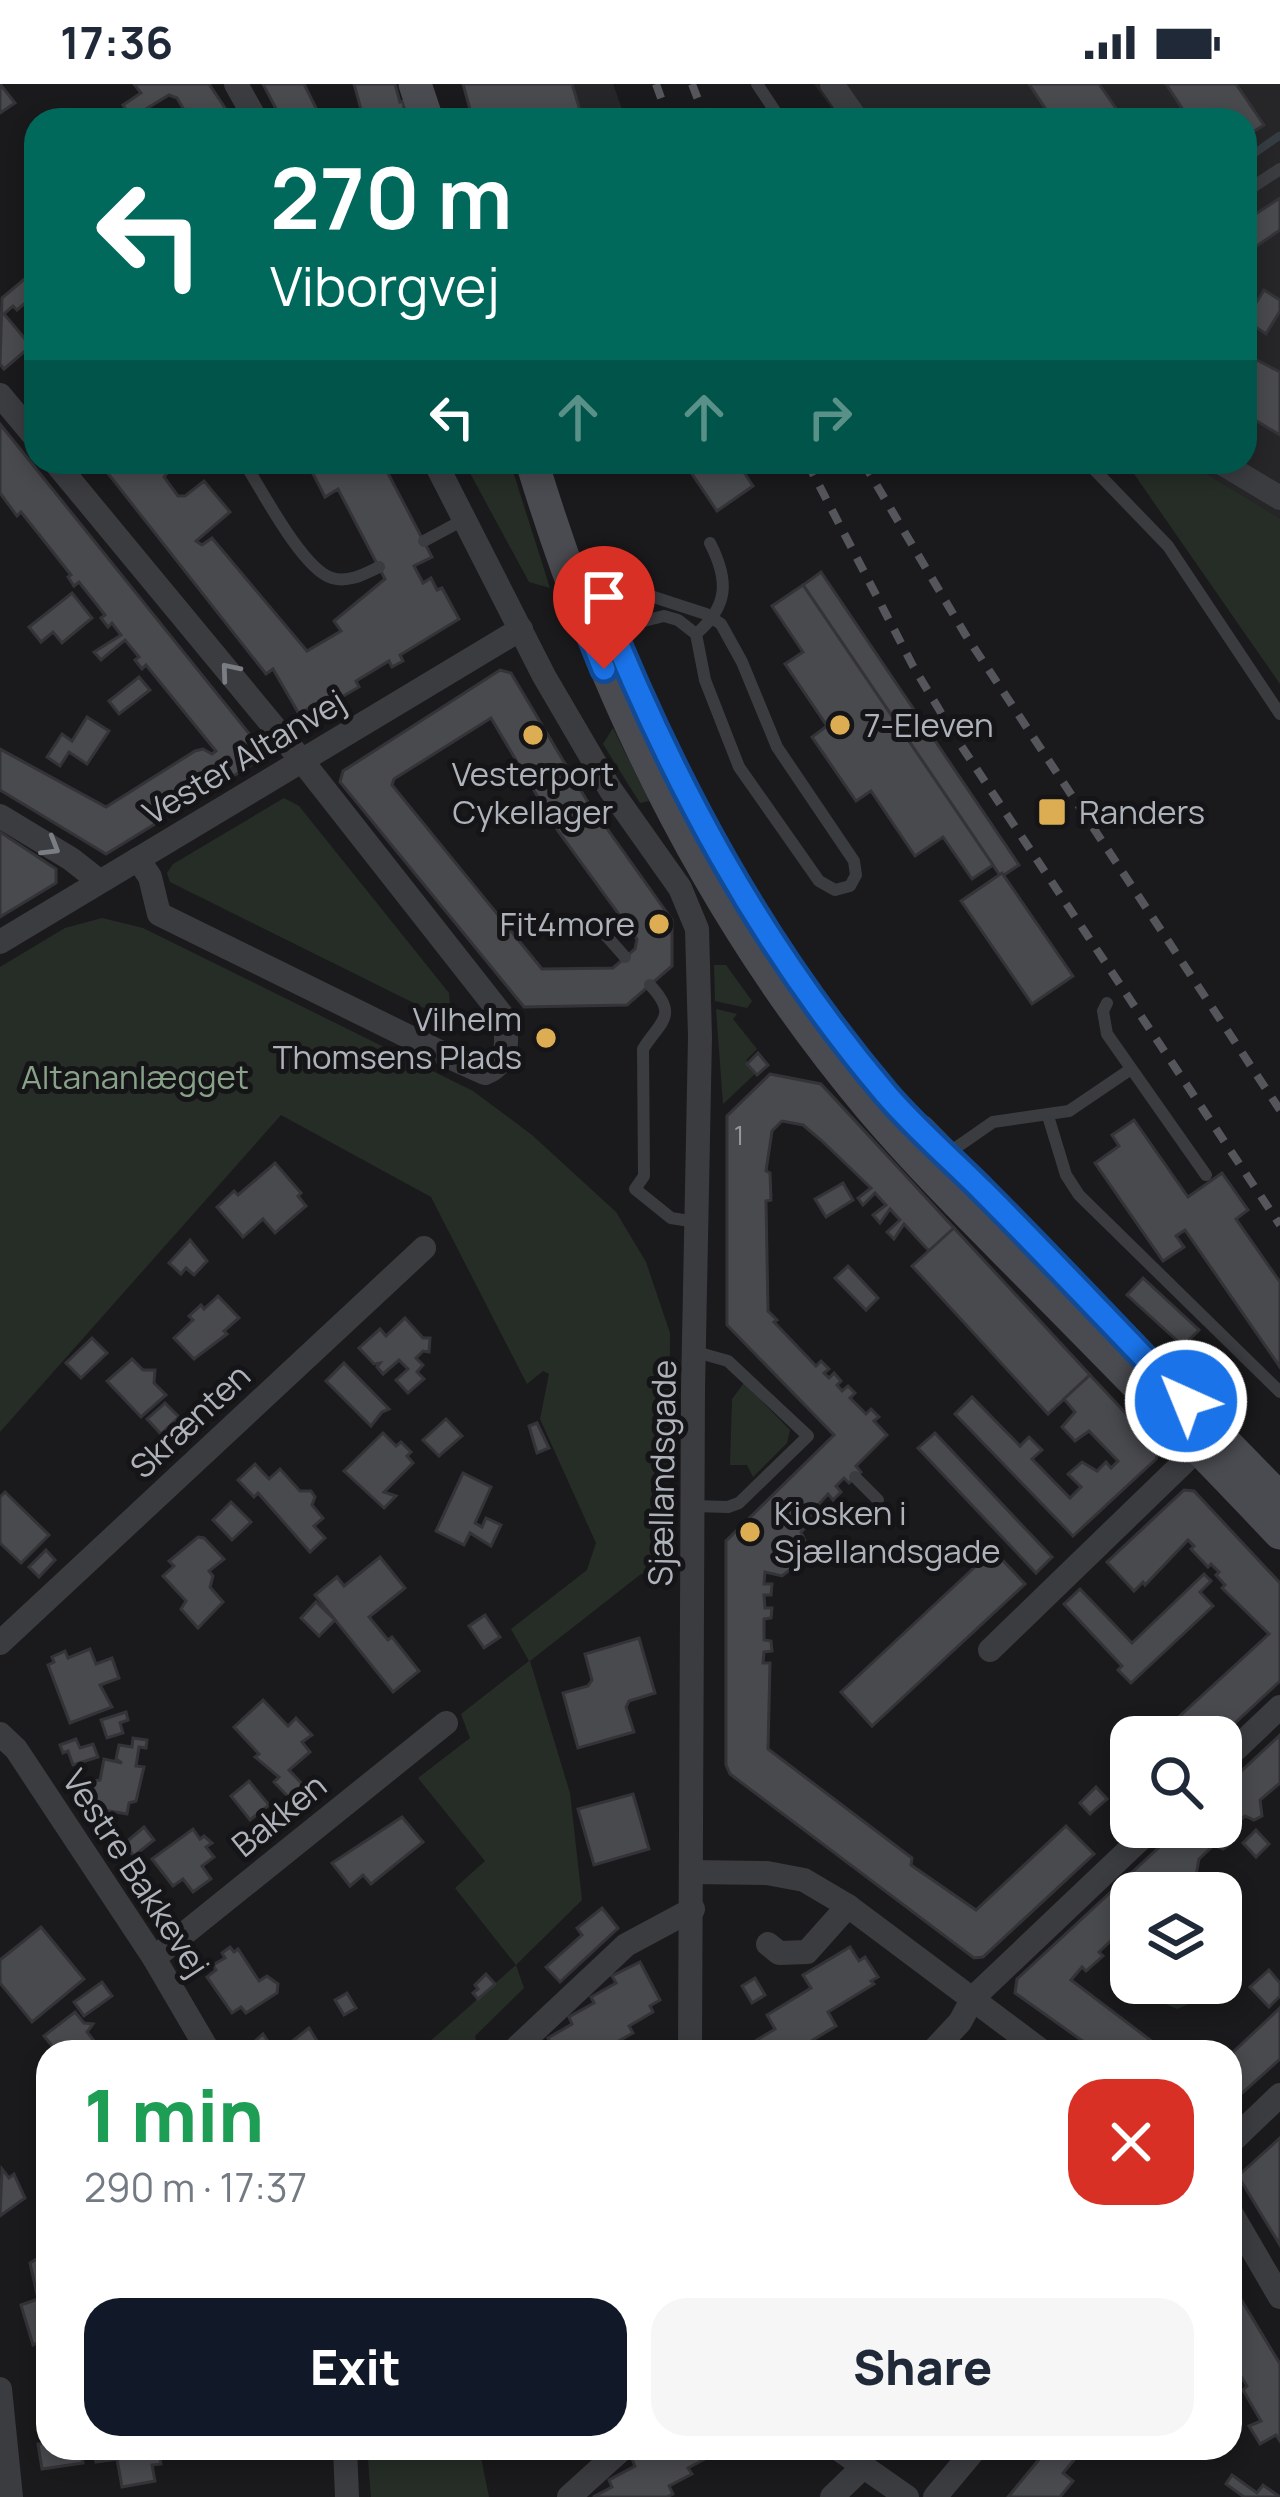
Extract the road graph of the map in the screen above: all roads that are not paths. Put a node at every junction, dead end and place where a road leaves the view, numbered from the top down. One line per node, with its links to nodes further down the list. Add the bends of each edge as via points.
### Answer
1 (0, 395): 2 (street)
2 (24, 418)
3 (66, 474): 20 (street, one-way to 3)
4 (252, 474): 14 (lane, via 313,568 353,579)
5 (441, 474): 11 (street, Sjællandsgade)
6 (537, 474): 15 (main road)
7 (559, 474): 15 (main road)
8 (1099, 474): 19 (lane, via 1168,546)
9 (1240, 474): 10 (street)
10 (1280, 498)
11 (465, 519): 12 (lane); 17 (street, Sjællandsgade)
12 (424, 541)
13 (710, 543): 16 (lane, via 725,584)
14 (379, 567)
15 (598, 616): 16 (lane, via 629,589); 18 (lane, via 664,616); 31 (main road, via 765,931)
16 (713, 618): 18 (lane); 18 (lane, via 742,662 777,747 854,861 850,886 835,890 819,881 739,767)
17 (521, 629): 20 (street, Vester Altanvej); 33 (street, Sjællandsgade, via 584,746 694,915)
18 (696, 634)
19 (1280, 714)
20 (303, 762): 22 (street, Vester Altanvej); 22 (street, via 501,1015 507,1039 494,1069 456,1060 159,914)
21 (0, 817): 23 (street, one-way to 23)
22 (138, 859): 23 (street, Vester Altanvej)
23 (99, 881): 25 (street, Vester Altanvej)
24 (602, 932): 26 (lane)
25 (0, 942)
26 (625, 957)
27 (650, 986): 33 (lane, via 665,1012 643,1049 644,1176 635,1189 671,1218)
28 (1107, 1003): 29 (lane, via 1107,1034)
29 (1131, 1069): 30 (lane, via 1087,1101); 32 (lane)
30 (1048, 1116): 31 (lane, via 993,1122); 36 (lane, via 1079,1195)
31 (937, 1164): 38 (main road)
32 (1206, 1175)
33 (696, 1222): 35 (street, Sjællandsgade)
34 (424, 1248): 45 (street, Skrænten)
35 (696, 1352): 37 (lane, via 728,1361); 43 (street, Sjællandsgade)
36 (1280, 1392)
37 (808, 1436): 39 (lane); 43 (lane, via 739,1503)
38 (1208, 1439): 41 (main road); 44 (main road); 46 (street)
39 (823, 1446)
40 (855, 1477): 42 (lane)
41 (1280, 1498)
42 (878, 1500)
43 (693, 1506): 52 (street, Sjællandsgade)
44 (1280, 1533)
45 (0, 1642)
46 (990, 1650)
47 (1280, 1707): 50 (street)
48 (446, 1723): 56 (street, Bakken)
49 (0, 1734): 56 (street, Vestre Bakkevej)
50 (1242, 1743)
51 (1131, 1848): 57 (street)
52 (692, 1872): 53 (street, via 804,1880); 54 (street, Sjællandsgade)
53 (848, 1906): 55 (street, via 807,1952 779,1953); 57 (street)
54 (693, 1909): 59 (street, via 626,1945); 60 (street, Sjællandsgade)
55 (768, 1944)
56 (154, 1958): 58 (street, Vestre Bakkevej)
57 (973, 1998): 61 (street); 62 (street)
58 (202, 2040)
59 (525, 2040)
60 (690, 2040)
61 (943, 2040)
62 (1027, 2040)
63 (1280, 2095): 64 (street)
64 (1242, 2131)
65 (1242, 2232): 66 (street)
66 (1280, 2297)
67 (0, 2389): 73 (street)
68 (345, 2460): 74 (street)
69 (610, 2460): 75 (street)
70 (852, 2460): 72 (street)
71 (966, 2460): 78 (street)
72 (862, 2468): 76 (street); 77 (street)
73 (11, 2497)
74 (347, 2497)
75 (569, 2497)
76 (832, 2497)
77 (907, 2497)
78 (935, 2497)

